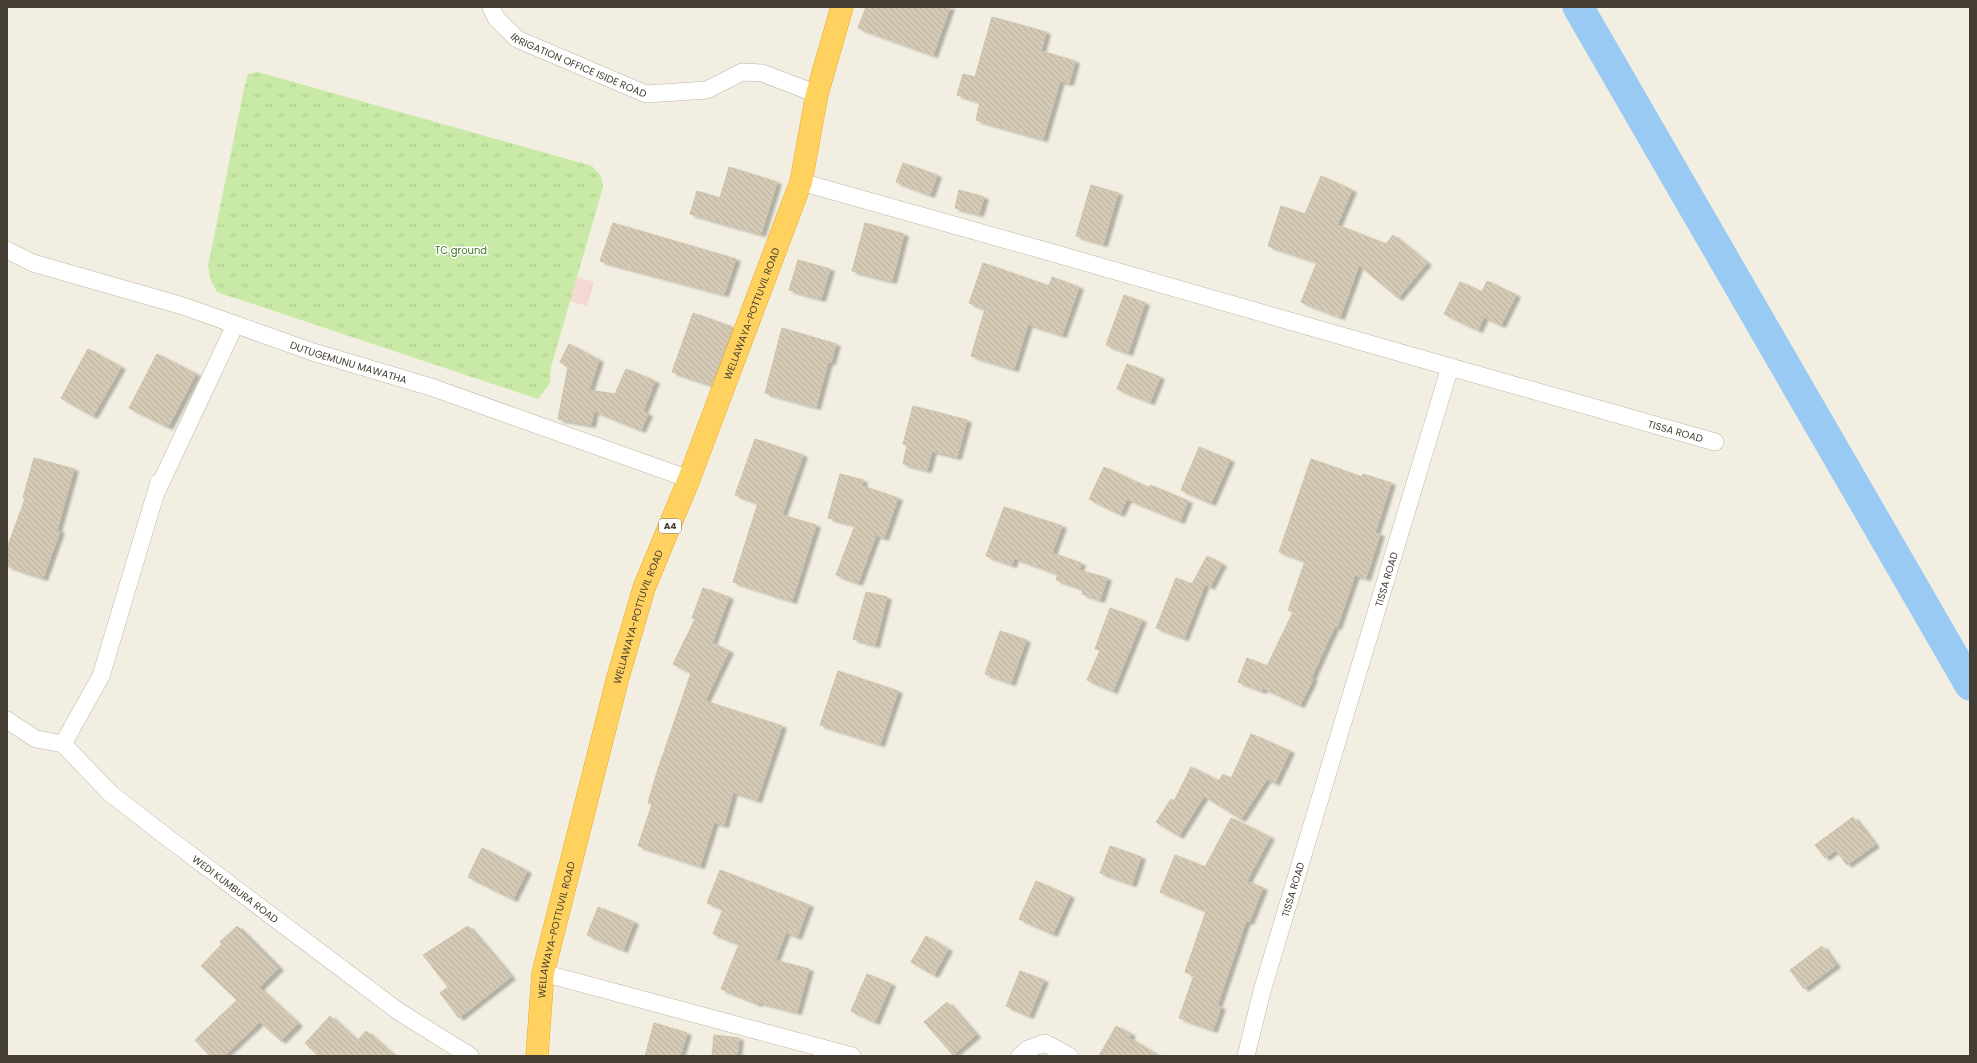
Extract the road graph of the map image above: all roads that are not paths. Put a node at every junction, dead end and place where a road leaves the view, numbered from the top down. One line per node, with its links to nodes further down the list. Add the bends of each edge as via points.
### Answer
1 (491, 7): 3 (street, IRRIGATION OFFICE ISIDE ROAD, via 496,18 517,39 646,94 707,90 742,72 762,72)
2 (842, 7): 3 (highway, WELLAWAYA-POTTUVIL ROAD / A4)
3 (817, 94): 4 (highway, WELLAWAYA-POTTUVIL ROAD / A4)
4 (801, 182): 7 (street); 9 (highway, WELLAWAYA-POTTUVIL ROAD / A4)
5 (7, 250): 6 (street, DUTUGEMUNU MAWATHA, via 33,263 183,306)
6 (235, 325): 9 (street, DUTUGEMUNU MAWATHA, via 430,388); 11 (street, via 157,489 101,676)
7 (1450, 368): 8 (street, TISSA ROAD); 18 (street, TISSA ROAD, via 1262,991)
8 (1715, 442)
9 (689, 479): 12 (highway, WELLAWAYA-POTTUVIL ROAD / A4, via 642,595 618,677)
10 (7, 720): 11 (street, via 36,739)
11 (63, 744): 13 (street, WEDI KUMBURA ROAD, via 110,793 168,838 379,997)
12 (543, 973): 14 (highway, WELLAWAYA-POTTUVIL ROAD / A4); 15 (street)
13 (470, 1056)
14 (537, 1056)
15 (852, 1056)
16 (1020, 1056): 17 (street, via 1028,1049 1045,1043)
17 (1068, 1056)
18 (1246, 1056)

